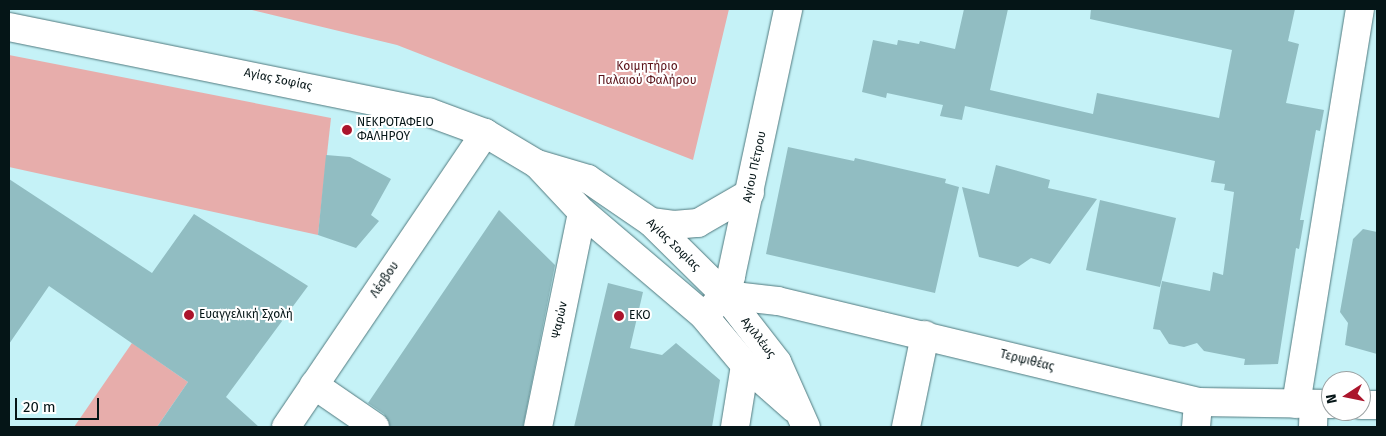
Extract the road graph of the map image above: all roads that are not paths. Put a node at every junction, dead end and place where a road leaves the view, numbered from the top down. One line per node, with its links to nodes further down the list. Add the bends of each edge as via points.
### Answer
1 (788, 9): 6 (street, Αγίου Πέτρου)
2 (1360, 9): 14 (street)
3 (9, 27): 4 (street, Αγίας Σοφίας, via 399,104 445,116)
4 (485, 133): 5 (street, Αγίας Σοφίας); 13 (street, Λέσβου)
5 (537, 164): 7 (street, Αγίας Σοφίας); 8 (street, Αγίας Σοφίας, via 588,180)
6 (750, 193): 8 (street, via 698,223 674,225); 9 (street, Αγίου Πέτρου)
7 (582, 212): 10 (street, Αγίας Σοφίας); 19 (street, Ψαρών)
8 (651, 222): 9 (street, Αγίας Σοφίας)
9 (725, 295): 10 (street); 11 (street, Τερψιθέας, via 778,301); 16 (street, Αχιλλέως, via 778,362)
10 (704, 316): 12 (street, Αχιλλέως)
11 (925, 335): 15 (street, Τερψιθέας); 21 (street)
12 (744, 366): 16 (street, Αχιλλέως); 20 (street)
13 (314, 386): 17 (street, Λέσβου); 18 (street)
14 (1313, 410): 15 (street, Τερψιθέας)
15 (1197, 415)
16 (802, 419)
17 (286, 427)
18 (375, 427)
19 (538, 427)
20 (735, 427)
21 (906, 427)

